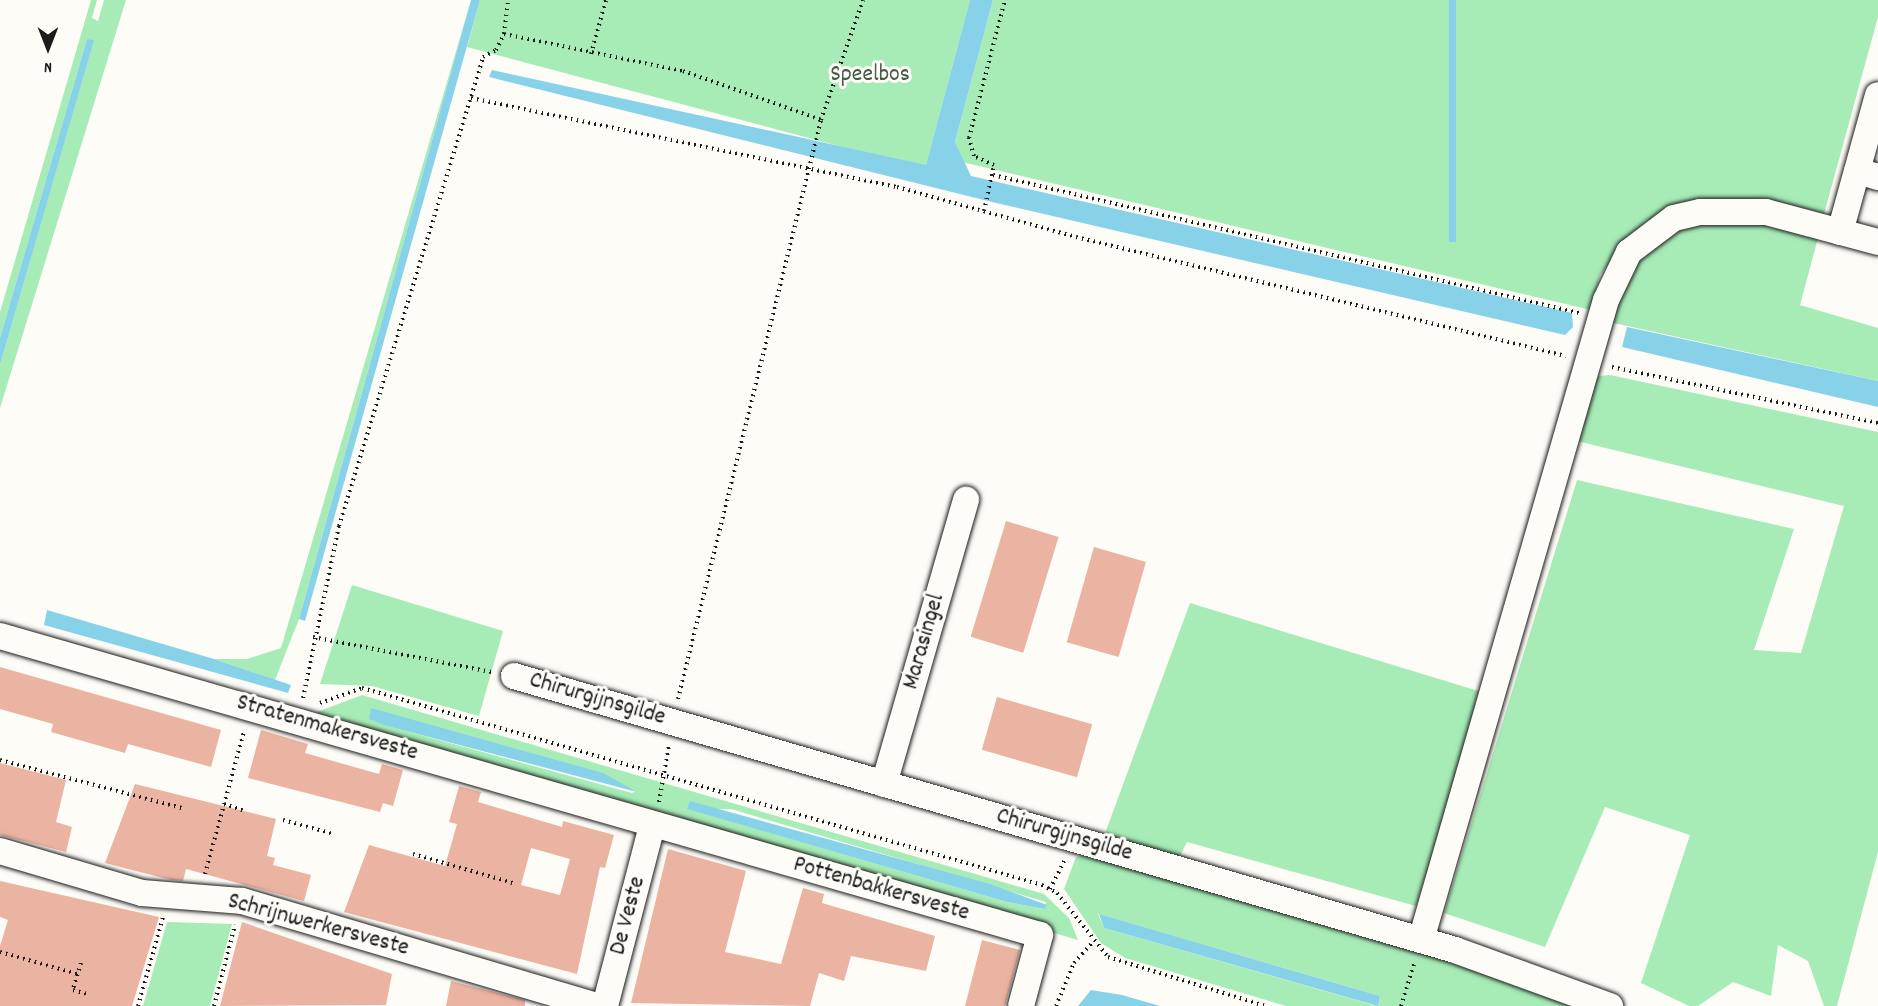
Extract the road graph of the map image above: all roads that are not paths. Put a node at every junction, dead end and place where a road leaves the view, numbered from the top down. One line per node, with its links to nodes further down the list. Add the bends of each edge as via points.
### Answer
1 (1878, 95): 2 (street)
2 (1868, 174): 3 (street)
3 (1840, 232): 4 (street); 11 (street, via 1766,212 1700,212 1674,218 1629,252 1601,318)
4 (1878, 242)
5 (966, 500): 8 (street, Marasingel)
6 (0, 636): 9 (street, Stratenmakersveste)
7 (514, 676): 8 (street, Chirurgijnsgilde)
8 (884, 784): 11 (street, Chirurgijnsgilde)
9 (652, 826): 13 (street, De Veste); 14 (street, Pottenbakkersveste, via 1040,935)
10 (0, 851): 12 (street, Schrijnwerkersveste, via 130,890 242,901)
11 (1421, 940): 15 (street, Chirurgijnsgilde, via 1530,973)
12 (597, 1006)
13 (605, 1006)
14 (1021, 1006)
15 (1610, 1006)

